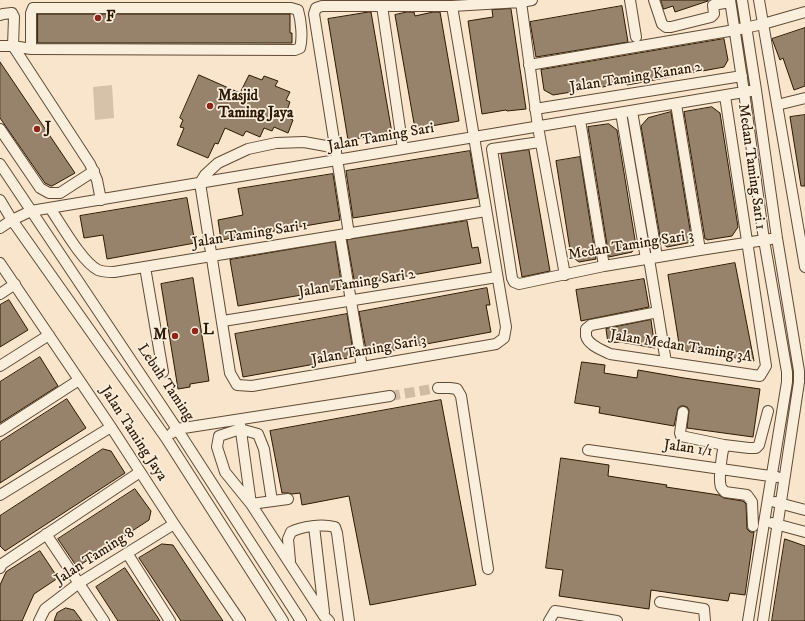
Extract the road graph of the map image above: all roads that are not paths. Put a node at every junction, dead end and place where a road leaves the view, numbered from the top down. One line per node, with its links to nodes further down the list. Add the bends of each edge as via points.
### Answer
1 (532, 0): 7 (street)
2 (630, 0): 16 (street)
3 (654, 0): 8 (street, via 662,24 666,27 711,17 714,14)
4 (742, 0): 14 (street)
5 (760, 0): 13 (street)
6 (730, 1): 8 (street); 15 (street)
7 (521, 2): 10 (street); 20 (street, Medan Taming Sari 3)
8 (712, 2)
9 (382, 6): 10 (street); 36 (street); 37 (street, via 322,6 316,8 314,14)
10 (452, 6): 34 (street)
11 (805, 12): 13 (street)
12 (0, 15): 18 (street, via 12,13 14,16)
13 (763, 24): 14 (street); 27 (street)
14 (746, 28): 15 (street); 22 (street)
15 (735, 30): 20 (street); 21 (street)
16 (636, 37)
17 (0, 46): 18 (street)
18 (13, 46): 19 (street); 40 (street)
19 (31, 49): 19 (street, via 33,8 291,8 298,10 300,16 302,43 300,48 295,50)
20 (529, 65): 28 (street, Medan Taming Sari 3)
21 (742, 76): 23 (street); 28 (street, Jalan Taming Kanan 2)
22 (756, 90): 23 (street, Jalan Taming Sari); 50 (street)
23 (744, 92): 24 (street, Jalan Taming Sari); 51 (street)
24 (725, 96): 26 (street, Jalan Taming Sari); 52 (street, Medan Taming Sari 1)
25 (805, 98): 27 (street)
26 (676, 104): 29 (street, Jalan Taming Sari); 53 (street)
27 (777, 106): 54 (street)
28 (535, 109): 32 (street, Medan Taming Sari 3)
29 (632, 111): 30 (street, Jalan Taming Sari); 56 (street)
30 (621, 113): 31 (street, Jalan Taming Sari); 56 (street)
31 (580, 120): 32 (street, Jalan Taming Sari); 58 (street)
32 (538, 127): 34 (street, Jalan Taming Sari); 35 (street, Medan Taming Sari 3)
33 (0, 129): 40 (street, via 40,188 49,193 60,193)
34 (474, 138): 36 (street, Jalan Taming Sari); 46 (street)
35 (540, 142): 61 (street, Medan Taming Sari 3); 61 (street, via 492,149 512,278 519,284)
36 (403, 149): 38 (street, Jalan Taming Sari)
37 (336, 150): 38 (street); 41 (street, via 304,142 248,149 218,163)
38 (338, 160): 41 (street, Jalan Taming Sari); 49 (street)
39 (0, 164): 45 (street, Lebuh Taming)
40 (94, 171): 43 (street)
41 (200, 183): 43 (street, Jalan Taming Sari); 55 (street)
42 (0, 200): 47 (street, Lebuh Taming)
43 (101, 200): 44 (street, Jalan Taming Sari)
44 (50, 208): 45 (street, Jalan Taming Sari); 59 (street, Jalan Taming Sari 1, via 83,257 98,270 114,272)
45 (31, 212): 47 (street, Jalan Taming Sari); 80 (street, Lebuh Taming)
46 (486, 212): 49 (street, Jalan Taming Sari 1); 62 (street)
47 (12, 220): 48 (street, Jalan Taming Sari); 82 (street, Lebuh Taming)
48 (0, 228)
49 (344, 234): 55 (street, Jalan Taming Sari 1); 65 (street)
50 (776, 238): 51 (street, Medan Taming Sari 3); 88 (street, via 799,371)
51 (764, 240): 52 (street, Medan Taming Sari 3); 87 (street, via 787,372)
52 (747, 243): 53 (street, Medan Taming Sari 3); 69 (street, Jalan Medan Taming 3A, via 766,366 760,376)
53 (700, 250): 56 (street, Medan Taming Sari 3)
54 (804, 250): 60 (street)
55 (212, 256): 59 (street, Jalan Taming Sari 1); 67 (street)
56 (651, 258): 58 (street, Medan Taming Sari 3); 66 (street)
57 (0, 263): 63 (street, Jalan Taming Jaya)
58 (604, 266): 61 (street, Medan Taming Sari 3)
59 (145, 267): 72 (street)
60 (805, 267)
61 (565, 275)
62 (497, 276): 65 (street, Jalan Taming Sari 2); 71 (street, Jalan Taming Sari 3, via 506,327 504,338 496,344)
63 (15, 284): 64 (street); 68 (street, Jalan Taming Jaya)
64 (0, 294)
65 (351, 300): 67 (street, Jalan Taming Sari 2); 71 (street)
66 (658, 312): 69 (street); 69 (street, Jalan Medan Taming 3A, via 592,326 586,329 586,336 596,348 610,354)
67 (223, 321): 71 (street, Jalan Taming Sari 3, via 230,372 237,385 252,386)
68 (49, 336): 70 (street); 73 (street, Jalan Taming Jaya)
69 (666, 362)
70 (0, 366)
71 (362, 367)
72 (162, 372)
73 (79, 380): 79 (street, Jalan Taming Jaya); 81 (street)
74 (438, 388): 108 (street, via 457,389 461,396)
75 (390, 396): 78 (street)
76 (768, 410): 83 (street, via 756,448)
77 (683, 412): 83 (street, via 681,436)
78 (239, 424): 80 (street); 92 (street, via 258,434 264,449); 94 (street); 94 (street, via 219,436 217,447 225,472)
79 (110, 427): 86 (street, Jalan Taming Jaya); 89 (street)
80 (177, 429): 82 (street); 117 (street, Lebuh Taming)
81 (0, 431)
82 (166, 438): 116 (street, Lebuh Taming)
83 (724, 445): 85 (street)
84 (588, 450): 85 (street, Jalan 1/1)
85 (721, 469): 87 (street, Jalan 1/1); 100 (street, via 720,484 725,492 747,495 752,502)
86 (140, 472): 97 (street, Jalan Taming Jaya); 103 (street)
87 (772, 476): 88 (street, Jalan 1/1); 91 (street)
88 (785, 478): 93 (street)
89 (0, 496)
90 (288, 499): 92 (street)
91 (767, 500): 93 (street); 96 (street)
92 (272, 501): 94 (street)
93 (781, 503): 95 (street); 98 (street)
94 (251, 504): 104 (street)
95 (805, 510)
96 (764, 521): 98 (street); 122 (street)
97 (174, 524): 105 (street, Jalan Taming 8); 115 (street, Jalan Taming Jaya)
98 (778, 524): 102 (street); 123 (street)
99 (314, 526): 101 (street); 111 (street); 118 (street, via 335,527)
100 (753, 526)
101 (291, 532): 104 (street); 106 (street, via 288,539)
102 (805, 532)
103 (46, 534): 107 (street); 109 (street)
104 (271, 534): 106 (street)
105 (127, 553): 109 (street, Jalan Taming 8); 114 (street)
106 (290, 563): 111 (street)
107 (1, 565)
108 (488, 569)
109 (79, 583): 112 (street, Jalan Taming 8, via 45,609); 113 (street)
110 (660, 602): 121 (street, via 704,609)
111 (326, 618)
112 (39, 621)
113 (104, 621)
114 (170, 621)
115 (240, 621)
116 (283, 621)
117 (301, 621)
118 (349, 621)
119 (549, 621): 120 (street, via 555,611)
120 (617, 621)
121 (705, 621)
122 (748, 621)
123 (763, 621)

